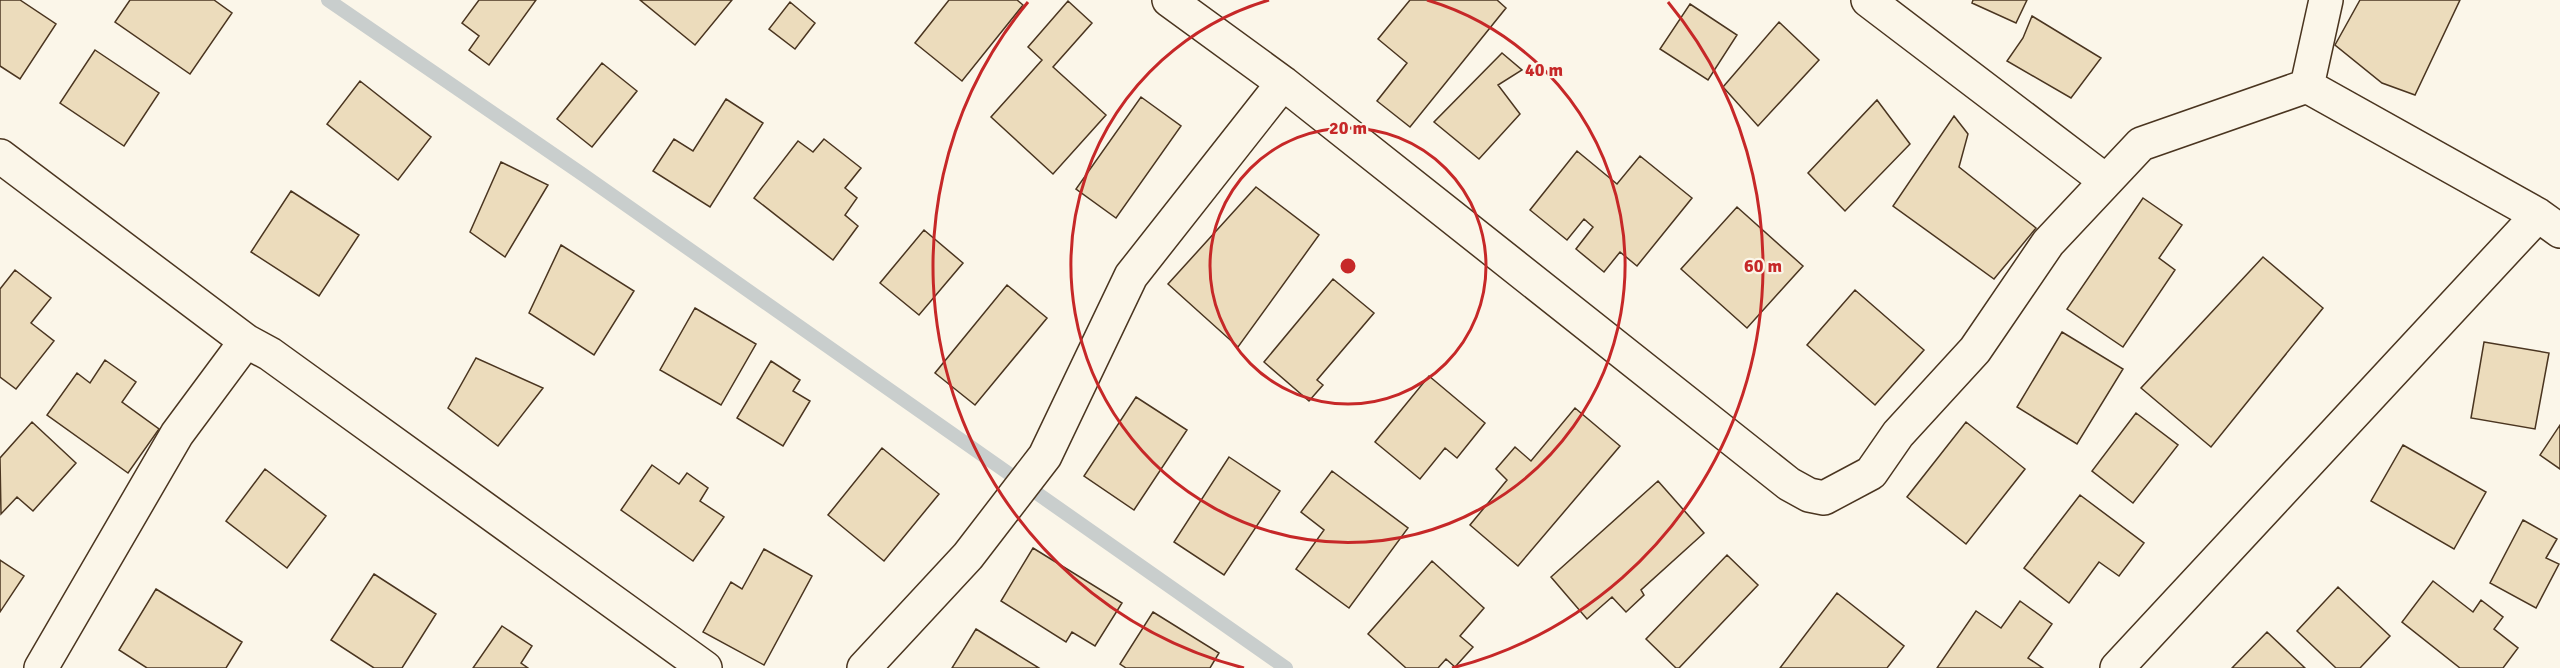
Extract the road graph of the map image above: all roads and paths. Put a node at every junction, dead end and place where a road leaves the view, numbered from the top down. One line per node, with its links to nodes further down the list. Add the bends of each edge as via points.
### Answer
1 (1169, 0): 4 (street)
2 (1869, 0): 7 (street)
3 (2326, 0): 5 (street)
4 (1282, 83): 7 (street, via 1789,484 1824,498 1871,473 1898,434 1975,350 2049,243); 12 (street, via 1131,276 1045,456 968,556)
5 (2307, 86): 7 (street, via 2141,144); 8 (street)
6 (0, 156): 9 (street)
7 (2106, 181)
8 (2549, 223): 13 (street)
9 (246, 341): 10 (street, via 177,434); 11 (street, via 270,354)
10 (41, 668)
11 (705, 668)
12 (864, 668)
13 (2117, 668)

